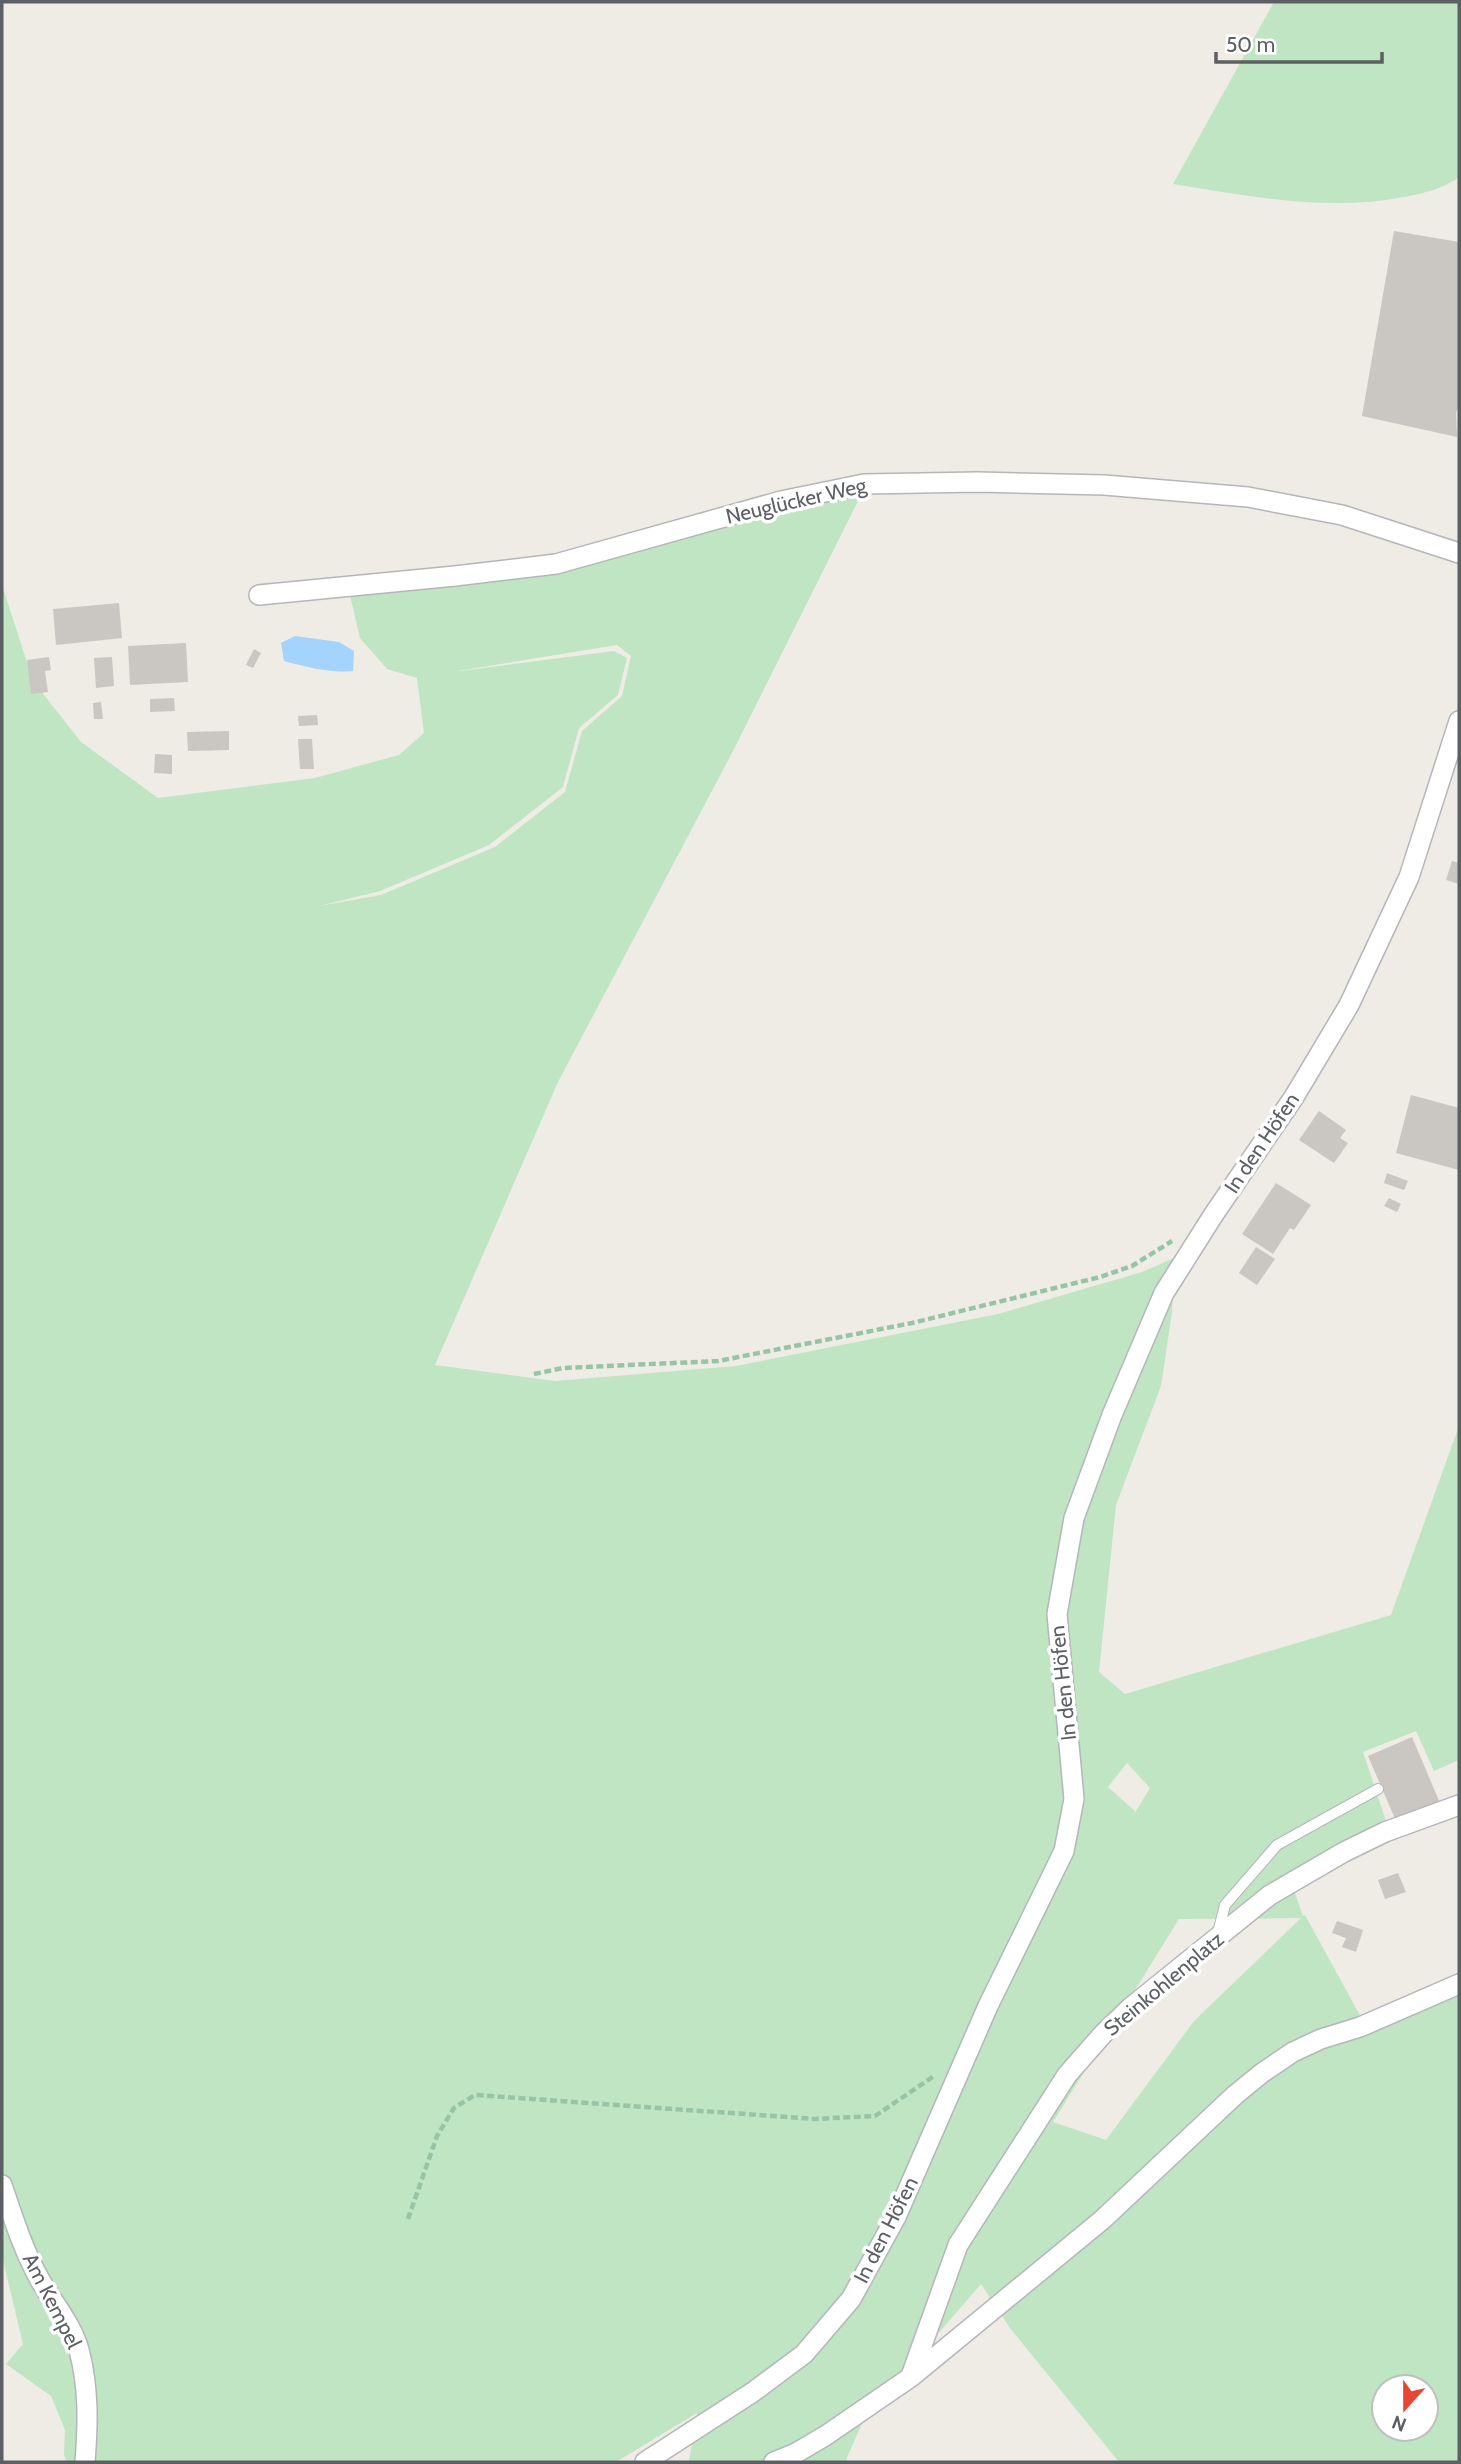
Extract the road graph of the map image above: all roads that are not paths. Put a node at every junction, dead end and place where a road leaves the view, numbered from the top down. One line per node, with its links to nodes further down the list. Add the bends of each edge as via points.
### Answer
1 (1459, 552): 2 (street, Neuglücker Weg, via 1342,515 1248,497 1104,485 864,484 781,501 556,564)
2 (259, 595)
3 (1459, 721): 11 (street, In den Höfen, via 1409,877 1349,1005 1164,1293 1107,1428 1074,1518 1057,1614 1074,1799 1064,1851 983,2017 896,2217 851,2299 804,2354)
4 (1378, 1789): 6 (lane, via 1277,1845 1225,1906)
5 (1459, 1805): 6 (street, Steinkohlenplatz, via 1343,1852 1270,1895)
6 (1217, 1939): 9 (street, Steinkohlenplatz, via 1130,2008 1067,2075 958,2245)
7 (1459, 1984): 9 (street, via 1321,2039 1262,2073 1102,2220)
8 (2, 2185): 10 (street, Am Kempel, via 39,2279 79,2347 89,2417)
9 (911, 2377): 12 (street, via 825,2436)
10 (85, 2462)
11 (645, 2462)
12 (774, 2462)

